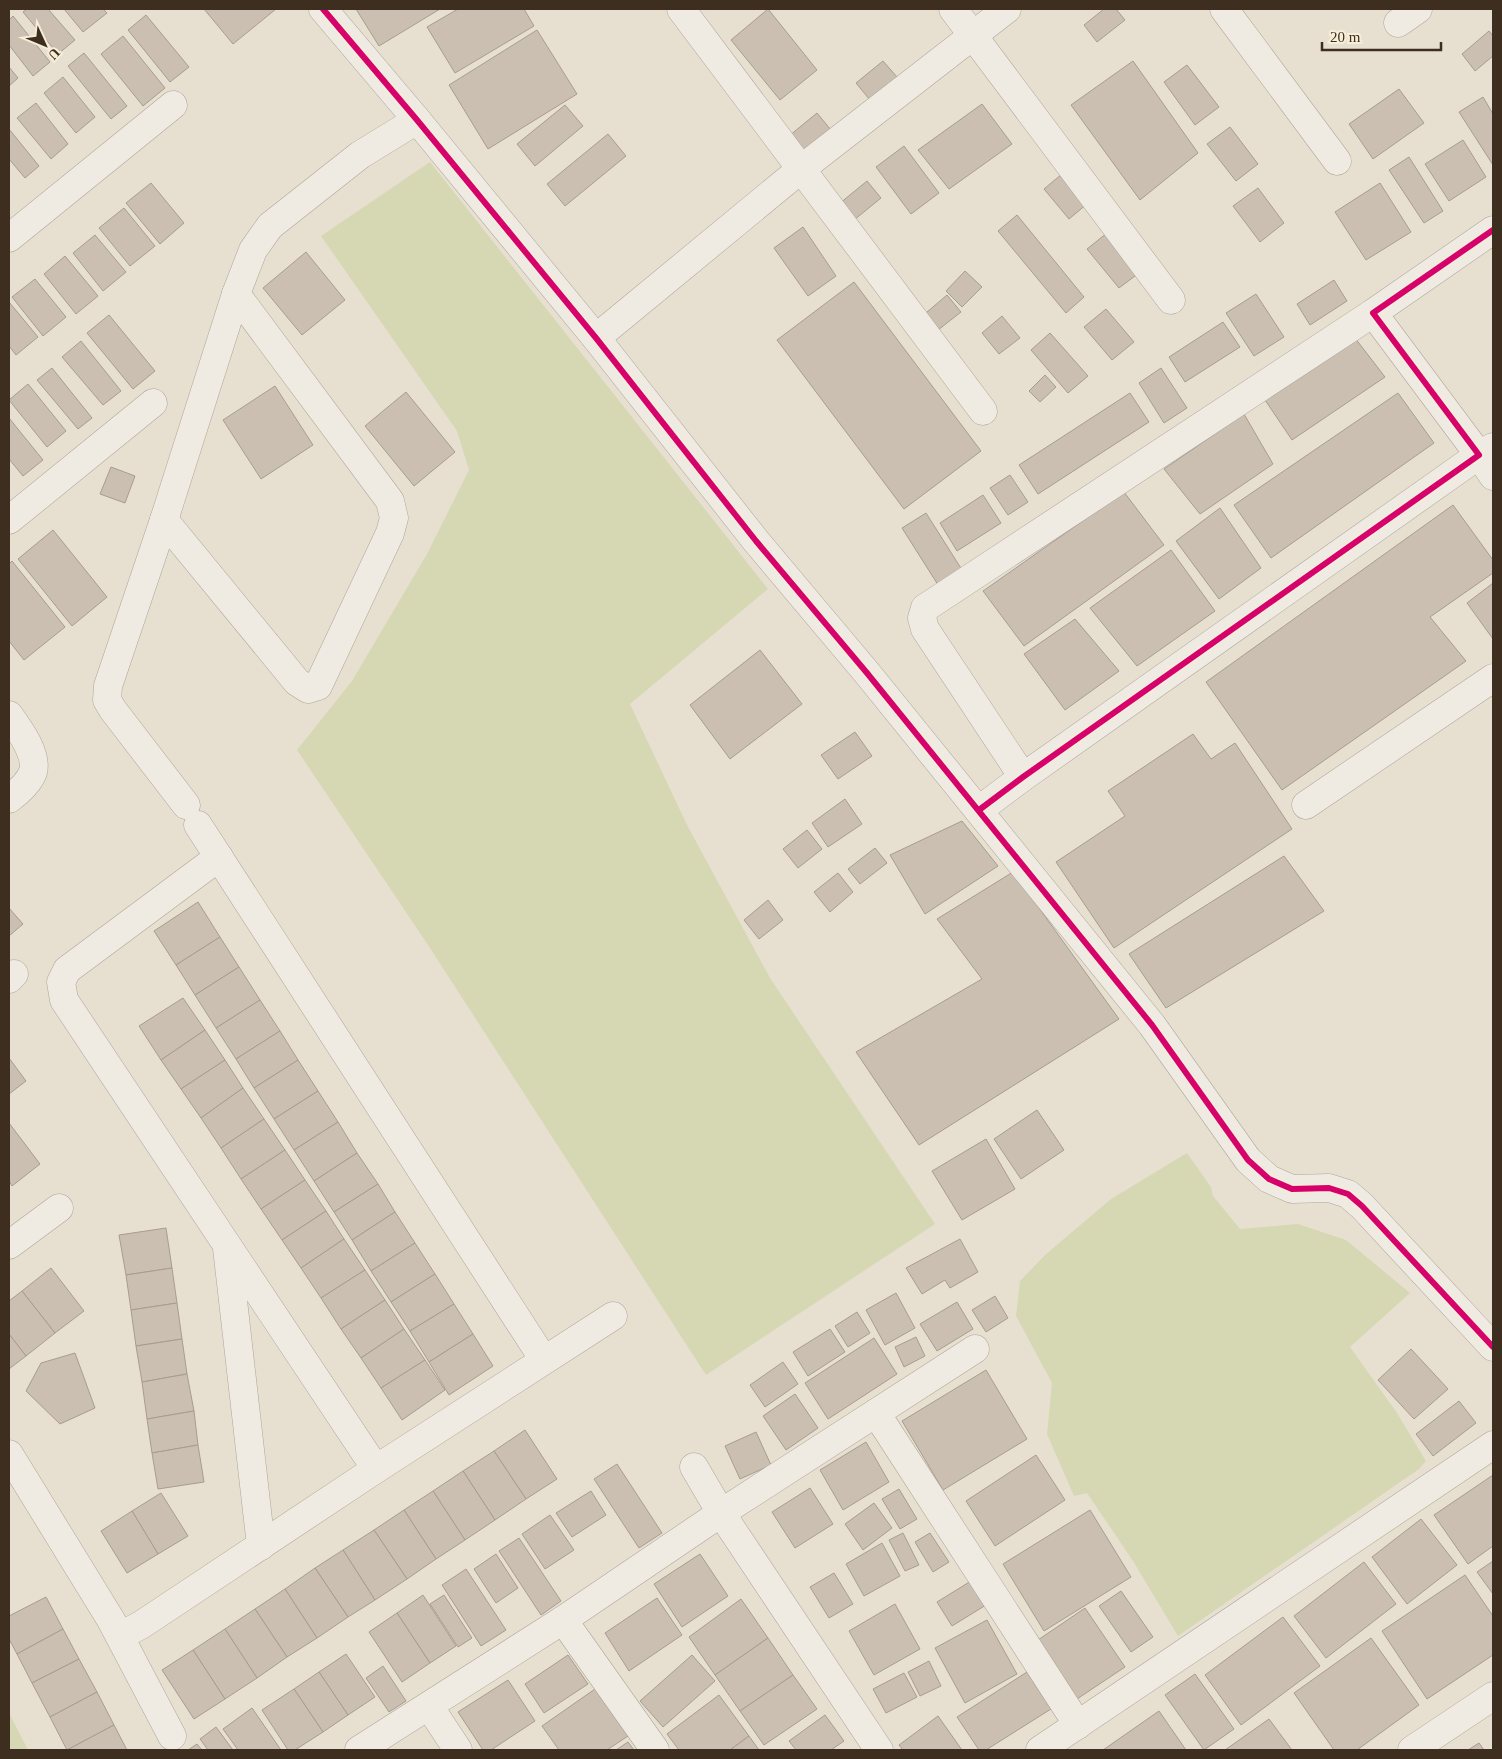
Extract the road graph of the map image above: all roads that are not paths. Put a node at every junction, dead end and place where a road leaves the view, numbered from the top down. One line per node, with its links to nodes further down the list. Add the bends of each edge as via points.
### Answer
1 (323, 9): 8 (street)
2 (681, 9): 10 (street)
3 (953, 9): 6 (street)
4 (1007, 9): 6 (street)
5 (1224, 9): 9 (street)
6 (973, 36): 10 (street); 14 (street)
7 (173, 105): 12 (street)
8 (417, 120): 13 (street, via 360,155 270,226 253,250); 16 (street)
9 (1337, 162)
10 (801, 169): 16 (street); 18 (street)
11 (1493, 230): 15 (street)
12 (9, 238)
13 (236, 294): 21 (street); 21 (street, via 390,501 394,518 390,533 318,686 308,689 297,682)
14 (1171, 300)
15 (1373, 313): 19 (street); 24 (street, via 925,608 922,618 925,629)
16 (596, 338): 27 (street, via 756,541)
17 (153, 403): 20 (street)
18 (983, 411)
19 (1489, 459): 24 (street)
20 (9, 520)
21 (164, 520): 28 (street, via 108,686 107,700)
22 (1493, 678): 26 (street)
23 (9, 715): 25 (street, via 24,736 33,760 33,773)
24 (1023, 777): 27 (street)
25 (9, 799)
26 (1306, 806)
27 (979, 810): 33 (street, via 1152,1025 1248,1160 1270,1179 1292,1188 1329,1188 1348,1194)
28 (219, 857): 30 (street, via 67,970 61,982 64,1000); 35 (street)
29 (60, 1208): 31 (street)
30 (227, 1244): 40 (street); 42 (street)
31 (9, 1245)
32 (613, 1316): 35 (street)
33 (1493, 1347)
34 (976, 1349): 36 (street)
35 (544, 1360): 40 (street)
36 (876, 1413): 41 (street); 47 (street)
37 (1493, 1445): 47 (street)
38 (9, 1454): 44 (street)
39 (694, 1467): 41 (street)
40 (376, 1469): 42 (street)
41 (722, 1512): 43 (street); 52 (street)
42 (261, 1546): 44 (street)
43 (563, 1620): 46 (street); 51 (street)
44 (120, 1636): 48 (street)
45 (1493, 1696): 54 (street)
46 (429, 1706): 49 (street); 50 (street)
47 (1078, 1725): 53 (street)
48 (172, 1736)
49 (359, 1750)
50 (458, 1750)
51 (655, 1750)
52 (878, 1750)
53 (1040, 1750)
54 (1412, 1750)

